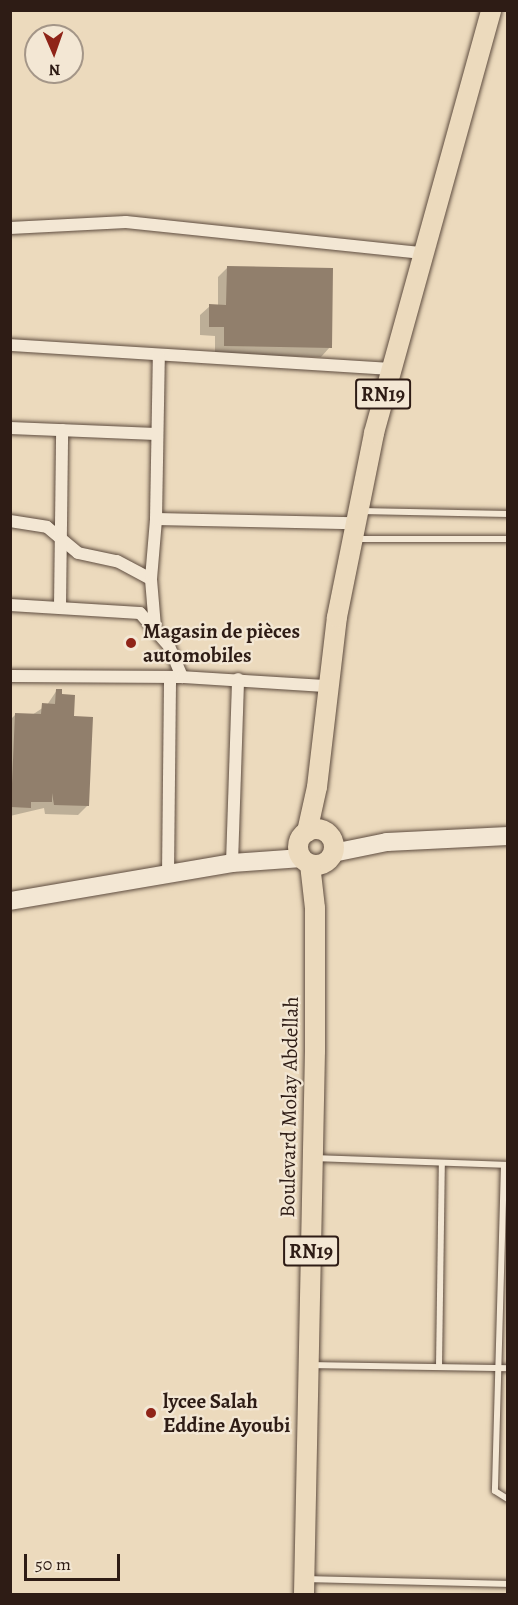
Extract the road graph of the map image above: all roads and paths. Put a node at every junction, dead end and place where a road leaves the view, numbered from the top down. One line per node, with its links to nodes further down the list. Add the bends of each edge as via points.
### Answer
1 (490, 10): 3 (main road, RN19)
2 (10, 228): 3 (street, via 126,222)
3 (422, 253): 6 (main road, RN19)
4 (10, 345): 5 (street)
5 (159, 355): 6 (street); 9 (street)
6 (389, 369): 13 (main road, RN19)
7 (10, 428): 8 (street)
8 (62, 430): 9 (street); 14 (street)
9 (156, 434): 11 (street)
10 (507, 514): 13 (lane)
11 (156, 519): 13 (street); 16 (street)
12 (10, 521): 14 (street, via 47,526)
13 (354, 524): 15 (lane); 23 (main road, RN19)
14 (59, 533): 16 (street, via 78,553 117,561); 18 (street)
15 (507, 540)
16 (151, 579): 19 (street)
17 (10, 605): 18 (street)
18 (60, 606): 19 (street, via 140,613)
19 (155, 627): 21 (street)
20 (10, 676): 21 (street)
21 (176, 677): 22 (street); 27 (street)
22 (238, 679): 23 (street); 26 (street)
23 (327, 686): 25 (main road, RN19, via 317,787)
24 (507, 836): 25 (main road)
25 (317, 848): 26 (main road); 29 (main road, Boulevard Molay Abdellah / RN19)
26 (232, 863): 27 (main road)
27 (168, 874): 28 (main road)
28 (10, 901)
29 (313, 1158): 30 (lane); 33 (main road, Boulevard Molay Abdellah / RN19)
30 (442, 1163): 31 (lane); 34 (lane)
31 (506, 1165): 32 (lane)
32 (504, 1303): 35 (lane)
33 (309, 1365): 34 (lane); 39 (main road, Boulevard Molay Abdellah / RN19)
34 (439, 1367): 35 (lane)
35 (499, 1368): 36 (lane); 37 (lane, via 495,1491)
36 (507, 1368)
37 (507, 1499)
38 (507, 1584): 39 (lane)
39 (304, 1587)

